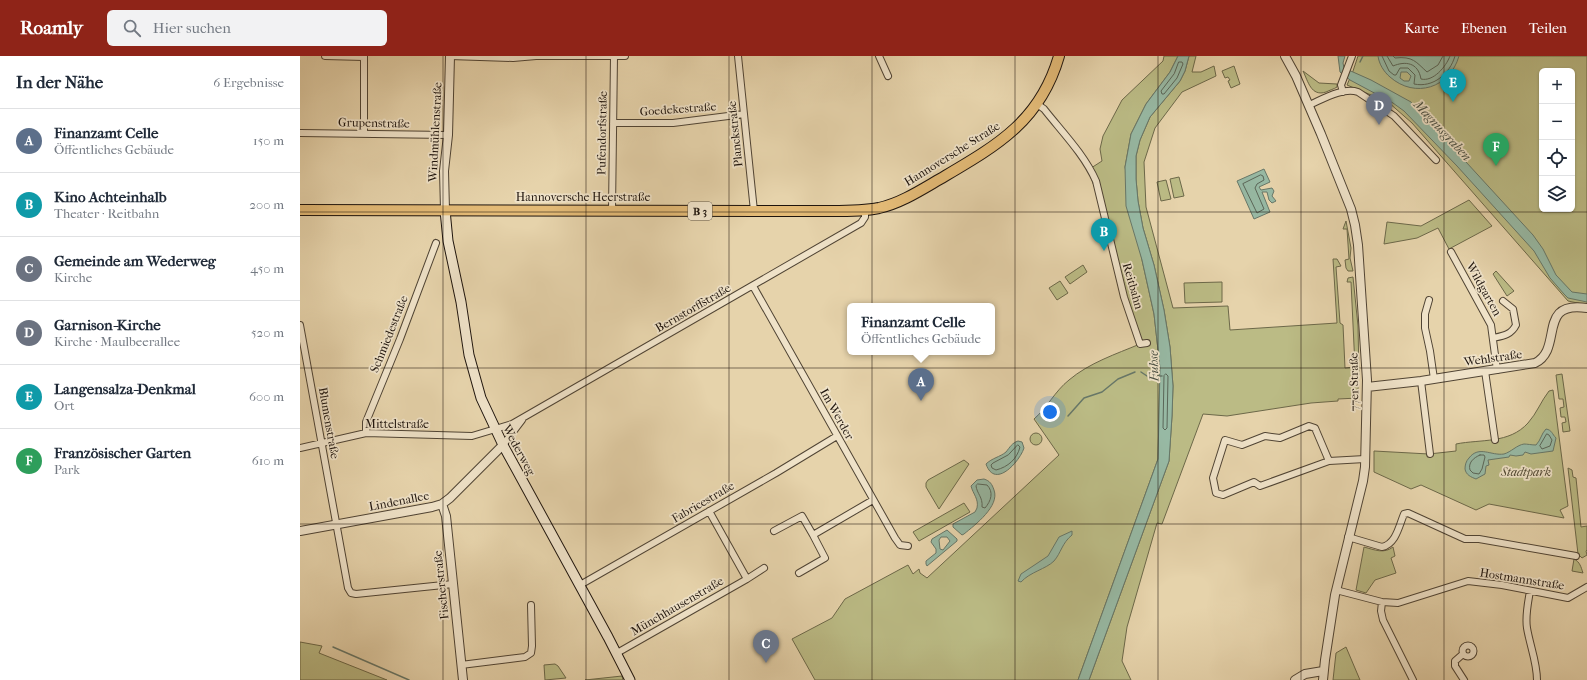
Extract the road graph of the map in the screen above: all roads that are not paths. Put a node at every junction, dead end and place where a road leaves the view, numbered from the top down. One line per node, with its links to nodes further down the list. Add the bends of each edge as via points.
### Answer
1 (325, 56): 2 (street)
2 (364, 56): 18 (street)
3 (450, 56): 4 (street); 19 (street, Windmühlenstraße)
4 (614, 56): 5 (street); 16 (street, Pufendorfstraße)
5 (625, 56)
6 (738, 56): 15 (street, Planckstraße)
7 (879, 56): 11 (street)
8 (1059, 56): 13 (main road, Hannoversche Straße / B 3, via 1048,87)
9 (1285, 56): 14 (street, 77er Straße)
10 (1352, 56): 12 (street, via 1341,85)
11 (888, 76)
12 (1346, 91): 14 (street); 20 (street, via 1358,92 1394,116)
13 (1037, 104): 24 (main road, Hannoversche Straße / B 3, via 1019,126 962,166 912,195 891,204); 34 (street, Reitbahn, via 1044,109 1091,170 1096,181 1124,298 1140,344)
14 (1309, 105): 39 (street, 77er Straße, via 1355,225)
15 (744, 114): 16 (street, Goedekestraße, via 673,123); 25 (street, Planckstraße)
16 (613, 123): 23 (street, Pufendorfstraße)
17 (300, 133): 18 (street, Grupenstraße)
18 (364, 134): 19 (street, Grupenstraße)
19 (448, 135): 22 (street, Windmühlenstraße, via 444,171)
20 (1436, 160)
21 (300, 210): 22 (main road, Hannoversche Heerstraße)
22 (445, 210): 23 (main road, Hannoversche Heerstraße / B 3); 41 (main road, Wederweg, via 448,241 469,355 481,398)
23 (612, 210): 25 (main road, Hannoversche Heerstraße / B 3)
24 (865, 210): 25 (main road, Hannoversche Heerstraße / B 3); 28 (street, Bernstorffstraße, via 865,217 861,223)
25 (754, 211)
26 (436, 243): 42 (street, Schmiedestraße, via 366,422)
27 (1450, 252): 33 (street, Wildgarten, via 1488,317)
28 (752, 286): 40 (street, Bernstorffstraße); 43 (street, Im Werder)
29 (1429, 300): 37 (street, via 1425,328)
30 (1503, 300): 33 (street, Wildgarten, via 1513,310 1516,325 1507,335)
31 (1587, 308): 35 (street, Wehlstraße, via 1570,306 1559,314 1552,326 1547,351 1538,362)
32 (300, 325): 45 (street, Blumenstraße)
33 (1493, 338): 35 (street, Wildgarten)
34 (1147, 343)
35 (1498, 370): 36 (street, Wehlstraße)
36 (1485, 371): 37 (street, Wehlstraße); 44 (street)
37 (1434, 379): 38 (street, Wehlstraße)
38 (1421, 381): 39 (street, Wehlstraße); 48 (street)
39 (1367, 387): 49 (street, 77er Straße)
40 (523, 419): 41 (street, Bernstorffstraße); 46 (street, Bernstorffstraße)
41 (495, 430): 42 (street, Mittelstraße, via 472,436); 46 (main road, Wederweg)
42 (366, 434): 45 (street, Mittelstraße)
43 (837, 436): 51 (street, Im Werder); 53 (street, Fabricestraße)
44 (1495, 440)
45 (321, 444): 47 (street, Mittelstraße); 54 (street, Blumenstraße)
46 (503, 445): 52 (street, Lindenallee); 65 (main road, Wederweg)
47 (300, 448)
48 (1430, 454)
49 (1365, 459): 50 (street); 58 (street, 77er Straße, via 1363,481)
50 (1328, 461): 50 (street, via 1260,486 1254,482 1223,495 1216,493 1213,478 1225,440 1242,445 1265,436 1280,438 1309,426 1315,428)
51 (873, 500): 57 (street); 59 (street, Im Werder, via 900,545)
52 (442, 504): 54 (street, Lindenallee); 64 (street, Fischerstraße, via 446,516)
53 (709, 511): 63 (street); 65 (street, Fabricestraße)
54 (336, 524): 55 (street, Lindenallee); 64 (street, Blumenstraße, via 351,593)
55 (300, 531)
56 (774, 531): 57 (street, via 802,516)
57 (813, 535): 62 (street, via 825,558)
58 (1348, 538): 60 (street, via 1387,546 1392,542 1404,514 1408,513 1465,539 1479,539); 67 (street, 77er Straße)
59 (908, 546)
60 (1576, 556)
61 (764, 568): 63 (street, Münchhausenstraße)
62 (799, 573)
63 (747, 579): 71 (street, Münchhausenstraße)
64 (453, 584): 73 (street, Fischerstraße)
65 (580, 585): 71 (main road, Wederweg)
66 (1587, 587): 68 (street, Hostmannstraße, via 1568,598)
67 (1336, 590): 69 (street, Hostmannstraße); 74 (street, 77er Straße)
68 (1530, 591): 69 (street, Hostmannstraße, via 1468,581 1409,601); 81 (street, via 1527,627 1537,667)
69 (1382, 602): 79 (street, via 1382,620)
70 (531, 605): 73 (street, via 531,654 525,657)
71 (617, 653): 76 (main road, Wederweg)
72 (1463, 654): 80 (street, via 1455,661 1455,666)
73 (461, 665): 75 (street, Fischerstraße)
74 (1324, 671): 77 (street, via 1306,674); 78 (street, 77er Straße)
75 (463, 680)
76 (630, 680)
77 (1296, 680)
78 (1324, 680)
79 (1413, 680)
80 (1464, 680)
81 (1537, 680)

